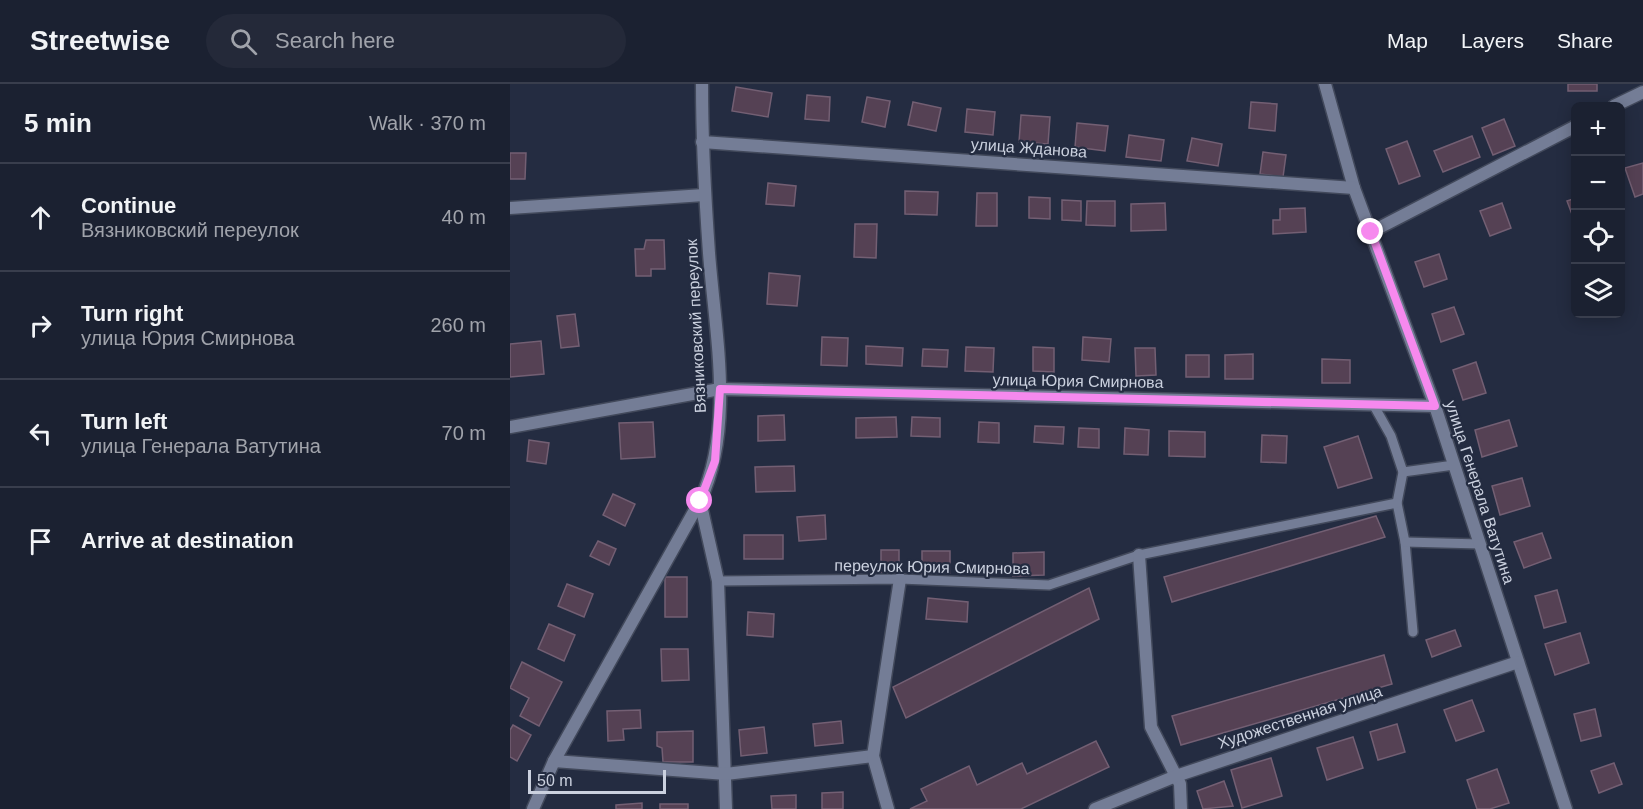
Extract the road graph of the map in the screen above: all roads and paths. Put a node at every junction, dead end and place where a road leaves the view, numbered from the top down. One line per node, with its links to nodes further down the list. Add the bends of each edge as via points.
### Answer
1 (702, 84): 7 (street, Вязниковский переулок)
2 (1326, 84): 8 (street, улица Генерала Ватутина)
3 (1643, 84): 4 (street)
4 (1643, 92): 5 (street)
5 (1622, 102)
6 (1571, 128): 11 (street)
7 (702, 142): 8 (street, улица Жданова); 9 (street, Вязниковский переулок)
8 (1354, 188): 11 (street, улица Генерала Ватутина)
9 (705, 195): 10 (street); 12 (street, Вязниковский переулок)
10 (510, 208)
11 (1371, 232): 14 (street, улица Генерала Ватутина)
12 (720, 389): 13 (street, улица Юрия Смирнова); 15 (street, улица Юрия Смирнова); 18 (street, Вязниковский переулок, via 715,461)
13 (1373, 404): 14 (street, улица Юрия Смирнова); 17 (lane, via 1391,436)
14 (1435, 406): 16 (street, улица Генерала Ватутина)
15 (510, 427)
16 (1454, 465): 17 (lane); 21 (street, улица Генерала Ватутина)
17 (1402, 472): 19 (lane)
18 (700, 501): 24 (street); 28 (street, Вязниковский переулок)
19 (1397, 503): 20 (lane); 22 (lane, переулок Юрия Смирнова)
20 (1405, 542): 21 (lane); 25 (lane)
21 (1480, 544): 26 (street, улица Генерала Ватутина)
22 (1139, 555): 23 (lane, переулок Юрия Смирнова, via 1049,585); 30 (street, via 1151,727)
23 (900, 579): 24 (lane, переулок Юрия Смирнова); 27 (street)
24 (718, 581): 29 (street)
25 (1413, 632)
26 (1518, 662): 30 (street, Художественная улица); 36 (street, улица Генерала Ватутина)
27 (873, 756): 29 (street); 33 (street)
28 (554, 761): 29 (street); 31 (street, Вязниковский переулок)
29 (726, 774): 32 (street)
30 (1176, 776): 34 (street, Художественная улица); 35 (street)
31 (533, 809)
32 (726, 809)
33 (888, 809)
34 (1095, 809)
35 (1181, 809)
36 (1566, 809)

